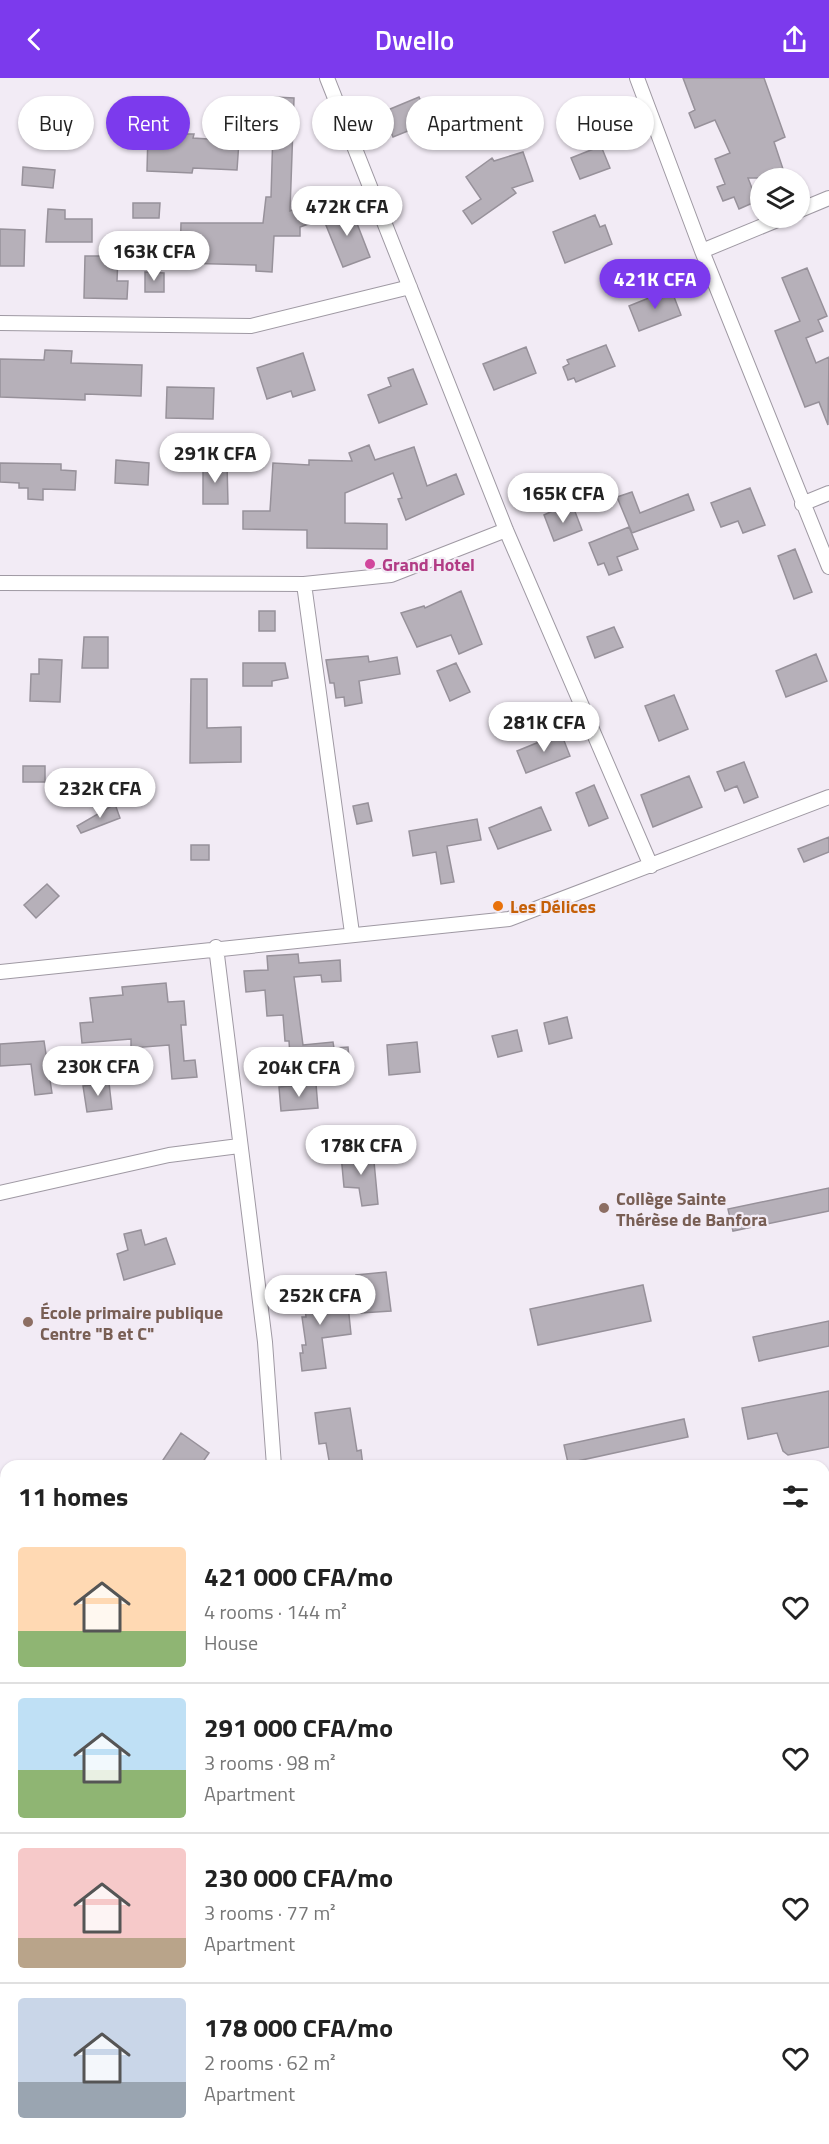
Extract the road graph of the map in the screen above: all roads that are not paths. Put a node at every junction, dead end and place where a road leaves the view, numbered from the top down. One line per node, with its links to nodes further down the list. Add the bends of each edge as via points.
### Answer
1 (327, 78): 7 (street)
2 (637, 78): 6 (street)
3 (829, 198): 4 (street)
4 (810, 206)
5 (758, 228): 6 (street)
6 (702, 251): 10 (street)
7 (410, 286): 8 (street, via 251,326); 11 (street)
8 (0, 323)
9 (829, 493): 10 (street)
10 (802, 504): 12 (street)
11 (506, 530): 14 (street, via 391,575); 16 (street)
12 (829, 567)
13 (0, 583): 14 (street)
14 (304, 584): 17 (street)
15 (829, 797): 16 (street)
16 (651, 866): 17 (street, via 509,919)
17 (352, 933): 18 (street)
18 (216, 947): 19 (street); 20 (street)
19 (0, 972)
20 (239, 1146): 21 (street, via 170,1155); 22 (street, via 265,1342)
21 (0, 1192)
22 (274, 1460)

